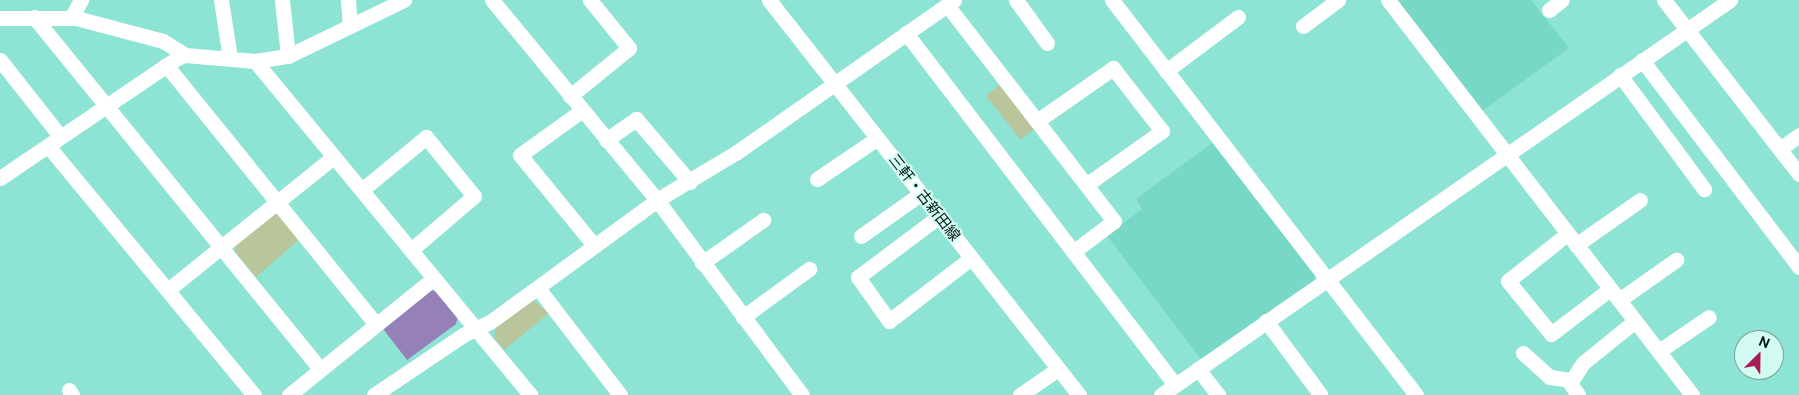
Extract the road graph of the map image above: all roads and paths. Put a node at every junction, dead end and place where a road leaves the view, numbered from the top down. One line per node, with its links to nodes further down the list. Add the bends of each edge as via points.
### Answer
1 (81, 0): 21 (street)
2 (221, 0): 29 (street)
3 (282, 0): 28 (street)
4 (348, 0): 22 (street)
5 (402, 0): 22 (street)
6 (492, 0): 37 (street)
7 (590, 0): 37 (street, via 629,48)
8 (769, 0): 36 (street, 三軒・古新田線)
9 (1016, 0): 26 (street)
10 (1112, 0): 34 (street)
11 (1338, 0): 23 (street)
12 (1388, 0): 47 (street)
13 (1562, 0): 17 (street)
14 (1664, 0): 24 (street)
15 (1730, 0): 24 (street)
16 (950, 3): 25 (street); 40 (street)
17 (1549, 10)
18 (1238, 17): 34 (street)
19 (0, 18): 20 (street)
20 (34, 18): 21 (street); 38 (street)
21 (71, 18): 27 (street, via 163,41)
22 (350, 26): 28 (street)
23 (1303, 26)
24 (1686, 29): 31 (street); 46 (street)
25 (906, 33): 36 (street); 67 (street)
26 (1047, 43)
27 (185, 55): 29 (street); 33 (street)
28 (288, 56): 32 (street)
29 (230, 58): 32 (street)
30 (0, 60): 42 (street)
31 (1642, 60): 35 (street); 71 (street)
32 (255, 61): 48 (street)
33 (166, 65): 38 (street); 59 (street)
34 (1166, 71): 73 (street)
35 (1620, 75): 47 (street); 55 (street)
36 (832, 83): 43 (street, 三軒・古新田線); 52 (street)
37 (570, 96): 39 (street)
38 (107, 105): 42 (street); 64 (street)
39 (581, 110): 44 (street); 65 (street, via 520,155)
40 (1037, 121): 53 (street); 53 (street, via 1113,68 1162,131)
41 (1799, 135): 46 (street)
42 (60, 136): 45 (street)
43 (876, 139): 51 (street); 56 (street, 三軒・古新田線)
44 (606, 140): 52 (street, via 636,119); 57 (street)
45 (48, 146): 50 (street); 76 (street)
46 (1780, 149): 49 (street)
47 (1506, 155): 63 (street); 73 (street)
48 (333, 157): 54 (street); 59 (street)
49 (1799, 174)
50 (0, 178)
51 (817, 179)
52 (690, 182): 57 (street)
53 (1086, 185): 67 (street, via 1114,221)
54 (363, 189): 66 (street); 66 (street, via 426,137 474,196)
55 (1704, 189)
56 (920, 194): 60 (street, 三軒・古新田線); 62 (street)
57 (658, 200): 65 (street); 70 (street)
58 (1640, 200): 63 (street)
59 (278, 202): 64 (street); 82 (street)
60 (938, 216): 68 (street, 三軒・古新田線); 68 (street, via 858,277 889,321)
61 (762, 220): 70 (street)
62 (861, 236)
63 (1572, 239): 77 (street); 77 (street, via 1508,281 1552,334)
64 (222, 246): 76 (street); 86 (street)
65 (594, 246): 75 (street)
66 (411, 250): 74 (street)
67 (1073, 252): 90 (street)
68 (971, 258): 87 (street, 三軒・古新田線)
69 (1676, 260): 77 (street)
70 (702, 262): 78 (street)
71 (1799, 267)
72 (809, 269): 78 (street)
73 (1327, 278): 80 (street); 102 (street)
74 (433, 279): 82 (street); 83 (street)
75 (538, 288): 83 (street); 97 (street)
76 (168, 289): 92 (street)
77 (1614, 294): 81 (street)
78 (743, 316): 91 (street)
79 (1709, 317): 84 (street)
80 (1266, 321): 88 (street); 93 (street)
81 (1635, 321): 84 (street); 89 (street, via 1584,364)
82 (375, 323): 86 (street)
83 (476, 328): 95 (street); 96 (street)
84 (1659, 352): 104 (street)
85 (1523, 353): 89 (street, via 1550,377)
86 (320, 369): 94 (street)
87 (1058, 369): 98 (street); 99 (street, 三軒・古新田線)
88 (1198, 369): 90 (street); 101 (street)
89 (1572, 380): 103 (street)
90 (1175, 385): 100 (street)
91 (797, 393)
92 (251, 394)
93 (1320, 394)
94 (289, 395)
95 (374, 395)
96 (530, 395)
97 (620, 395)
98 (1020, 395)
99 (1079, 395)
100 (1161, 395)
101 (1218, 395)
102 (1416, 395)
103 (1578, 395)
104 (1692, 395)

